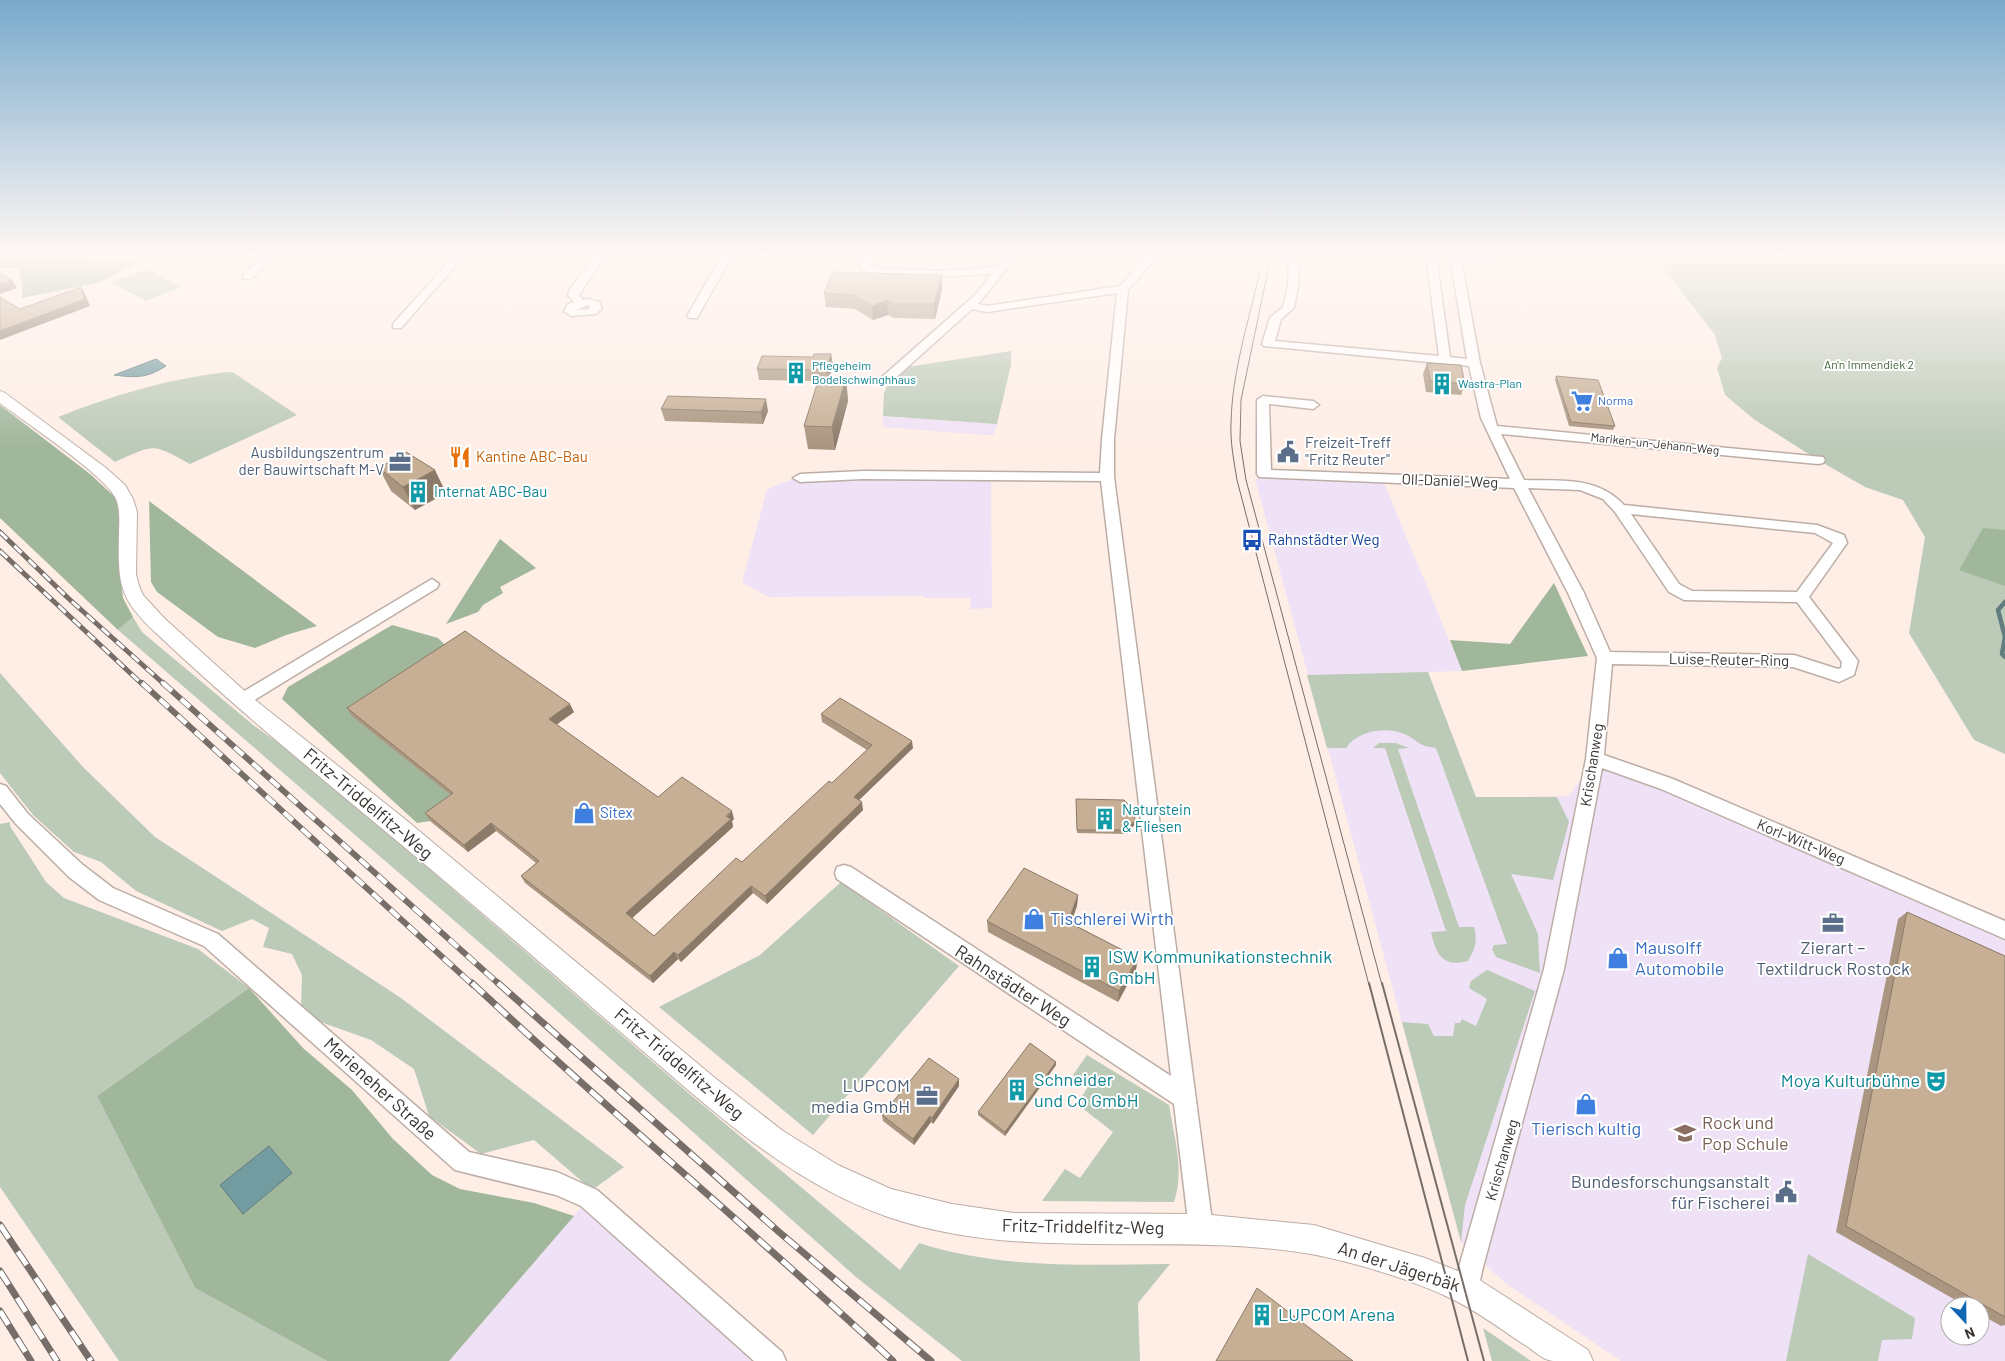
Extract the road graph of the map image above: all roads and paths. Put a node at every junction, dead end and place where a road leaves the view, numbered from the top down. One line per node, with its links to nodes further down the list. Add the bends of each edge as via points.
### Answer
1 (403, 320): 7 (street)
2 (954, 320): 10 (street)
3 (1120, 320): 15 (street)
4 (1276, 320): 8 (street, via 1268,344)
5 (1440, 320): 8 (street)
6 (1467, 320): 9 (street, Krischanweg)
7 (397, 326)
8 (1445, 361): 9 (street)
9 (1474, 364): 13 (street, Krischanweg)
10 (886, 380)
11 (0, 396): 22 (street, Fritz-Triddelfitz-Weg, via 119,489 128,512 127,574 135,598 157,623)
12 (1313, 404): 17 (street, Oll-Daniel-Weg, via 1262,400 1264,474)
13 (1492, 429): 14 (street, Mariken-un-Jehann-Weg); 17 (street, Krischanweg)
14 (1818, 460)
15 (1107, 477): 16 (street); 27 (street)
16 (800, 478)
17 (1519, 484): 18 (street, via 1588,488 1608,496); 21 (street, Krischanweg, via 1576,593)
18 (1620, 509): 20 (street, via 1674,588 1689,596); 20 (street, via 1830,533 1839,538 1840,543)
19 (432, 584): 22 (street)
20 (1801, 597): 21 (street, Luise-Reuter-Ring, via 1850,661 1848,671 1839,676 1794,661)
21 (1605, 658): 23 (street, Krischanweg)
22 (242, 700): 28 (street, Fritz-Triddelfitz-Weg, via 398,827 705,1087 773,1141 828,1175 889,1203 996,1226 1062,1230)
23 (1596, 759): 26 (street, Korl-Witt-Weg, via 1667,784); 29 (street, Krischanweg, via 1554,969)
24 (0, 791): 30 (street, Marieneher Straße, via 22,819 76,871 106,894 211,940 462,1162 557,1184 589,1198)
25 (844, 873): 27 (street, Rahnstädter Weg)
26 (2005, 930)
27 (1184, 1097): 28 (street)
28 (1201, 1229): 29 (street, An der Jägerbäk, via 1314,1240 1425,1273)
29 (1467, 1290): 31 (street, An der Jägerbäk)
30 (773, 1361)
31 (1577, 1361)

